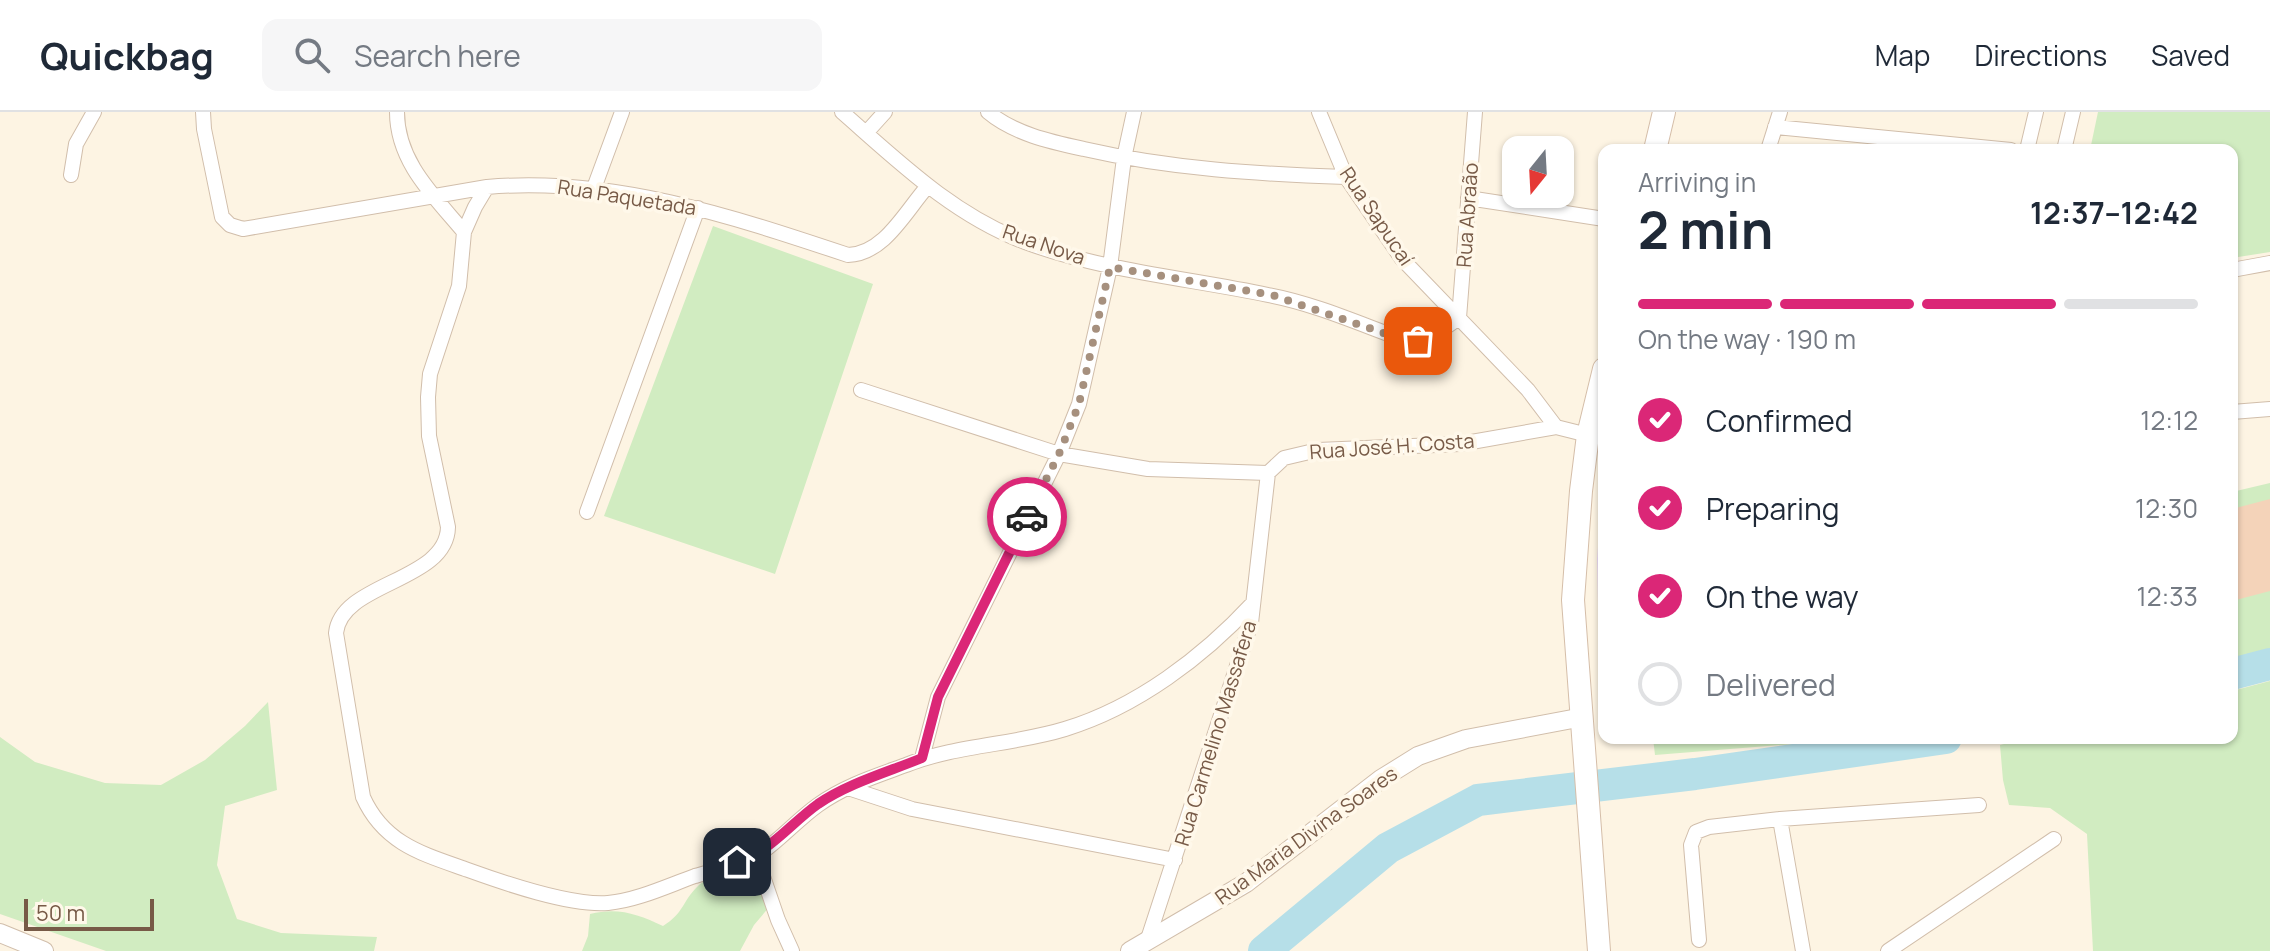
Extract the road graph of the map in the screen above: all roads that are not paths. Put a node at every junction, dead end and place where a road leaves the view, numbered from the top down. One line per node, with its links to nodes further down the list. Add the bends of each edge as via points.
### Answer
1 (94, 112): 23 (street, via 76,144)
2 (203, 112): 28 (street, Rua Paquetada, via 218,203 230,225 268,227)
3 (397, 112): 28 (street, via 402,145)
4 (622, 112): 27 (street)
5 (842, 112): 16 (street, Rua Nova)
6 (885, 112): 16 (street)
7 (988, 112): 22 (street, via 1049,141)
8 (1134, 112): 22 (street)
9 (1319, 112): 24 (street, Rua Sapucaí)
10 (1475, 112): 29 (street, Rua Abraão)
11 (1664, 112): 17 (main road)
12 (1780, 112): 15 (street)
13 (2036, 112): 20 (street)
14 (2073, 112): 21 (street)
15 (1775, 127): 18 (street); 19 (street)
16 (866, 133): 26 (street, Rua Nova)
17 (1656, 144)
18 (1770, 144)
19 (1949, 144)
20 (2028, 144)
21 (2065, 144)
22 (1124, 158): 24 (street, via 1244,174); 34 (street)
23 (71, 175)
24 (1346, 177): 36 (street, Rua Sapucaí, via 1402,259)
25 (487, 187): 27 (street, Rua Paquetada); 28 (street, Rua Paquetada); 32 (street)
26 (927, 187): 30 (street, Rua Paquetada, via 880,243 861,254 848,255); 34 (street, Rua Nova, via 1024,241)
27 (594, 188): 30 (street, Rua Paquetada)
28 (433, 195): 32 (street)
29 (1468, 198): 31 (street); 36 (street, Rua Abraão)
30 (698, 208): 45 (street)
31 (1598, 218)
32 (464, 232): 53 (street, via 459,286 430,374 428,397 429,436 448,537 439,554 351,607 337,624 370,814 399,842 424,855 497,881 595,903 633,898)
33 (2270, 263): 35 (street)
34 (1110, 267): 36 (street, Rua Nova, via 1272,295 1407,341 1428,339); 43 (street, via 1079,404)
35 (2238, 269)
36 (1459, 318): 41 (street, Rua Sapucaí)
37 (861, 390): 43 (street)
38 (1598, 394): 42 (main road)
39 (2270, 409): 40 (street)
40 (2238, 412)
41 (1556, 427): 42 (street); 44 (street, Rua José H. Costa, via 1460,444 1318,450 1284,458)
42 (1588, 435): 47 (main road, via 1573,600)
43 (1059, 454): 44 (street, via 1148,469); 48 (street, via 938,697)
44 (1268, 473): 46 (street, Rua Carmelino Massafera)
45 (587, 512)
46 (1253, 603): 48 (street, via 1223,635 1125,704 1065,729); 54 (street, Rua Carmelino Massafera)
47 (1583, 728): 57 (street, Rua Maria Divina Soares, via 1466,739 1418,756 1246,883); 61 (main road)
48 (922, 758): 49 (street)
49 (848, 788): 53 (street, via 819,804); 54 (street, via 912,809)
50 (1979, 805): 51 (street)
51 (1780, 819): 56 (street, via 1709,827 1693,835); 62 (street)
52 (2054, 839): 63 (street)
53 (756, 856): 59 (street)
54 (1175, 860): 57 (street, Rua Carmelino Massafera)
55 (0, 933): 58 (street)
56 (1699, 940)
57 (1147, 942): 60 (street, Rua Maria Divina Soares)
58 (44, 951)
59 (792, 951)
60 (1130, 951)
61 (1599, 951)
62 (1803, 951)
63 (1888, 951)

